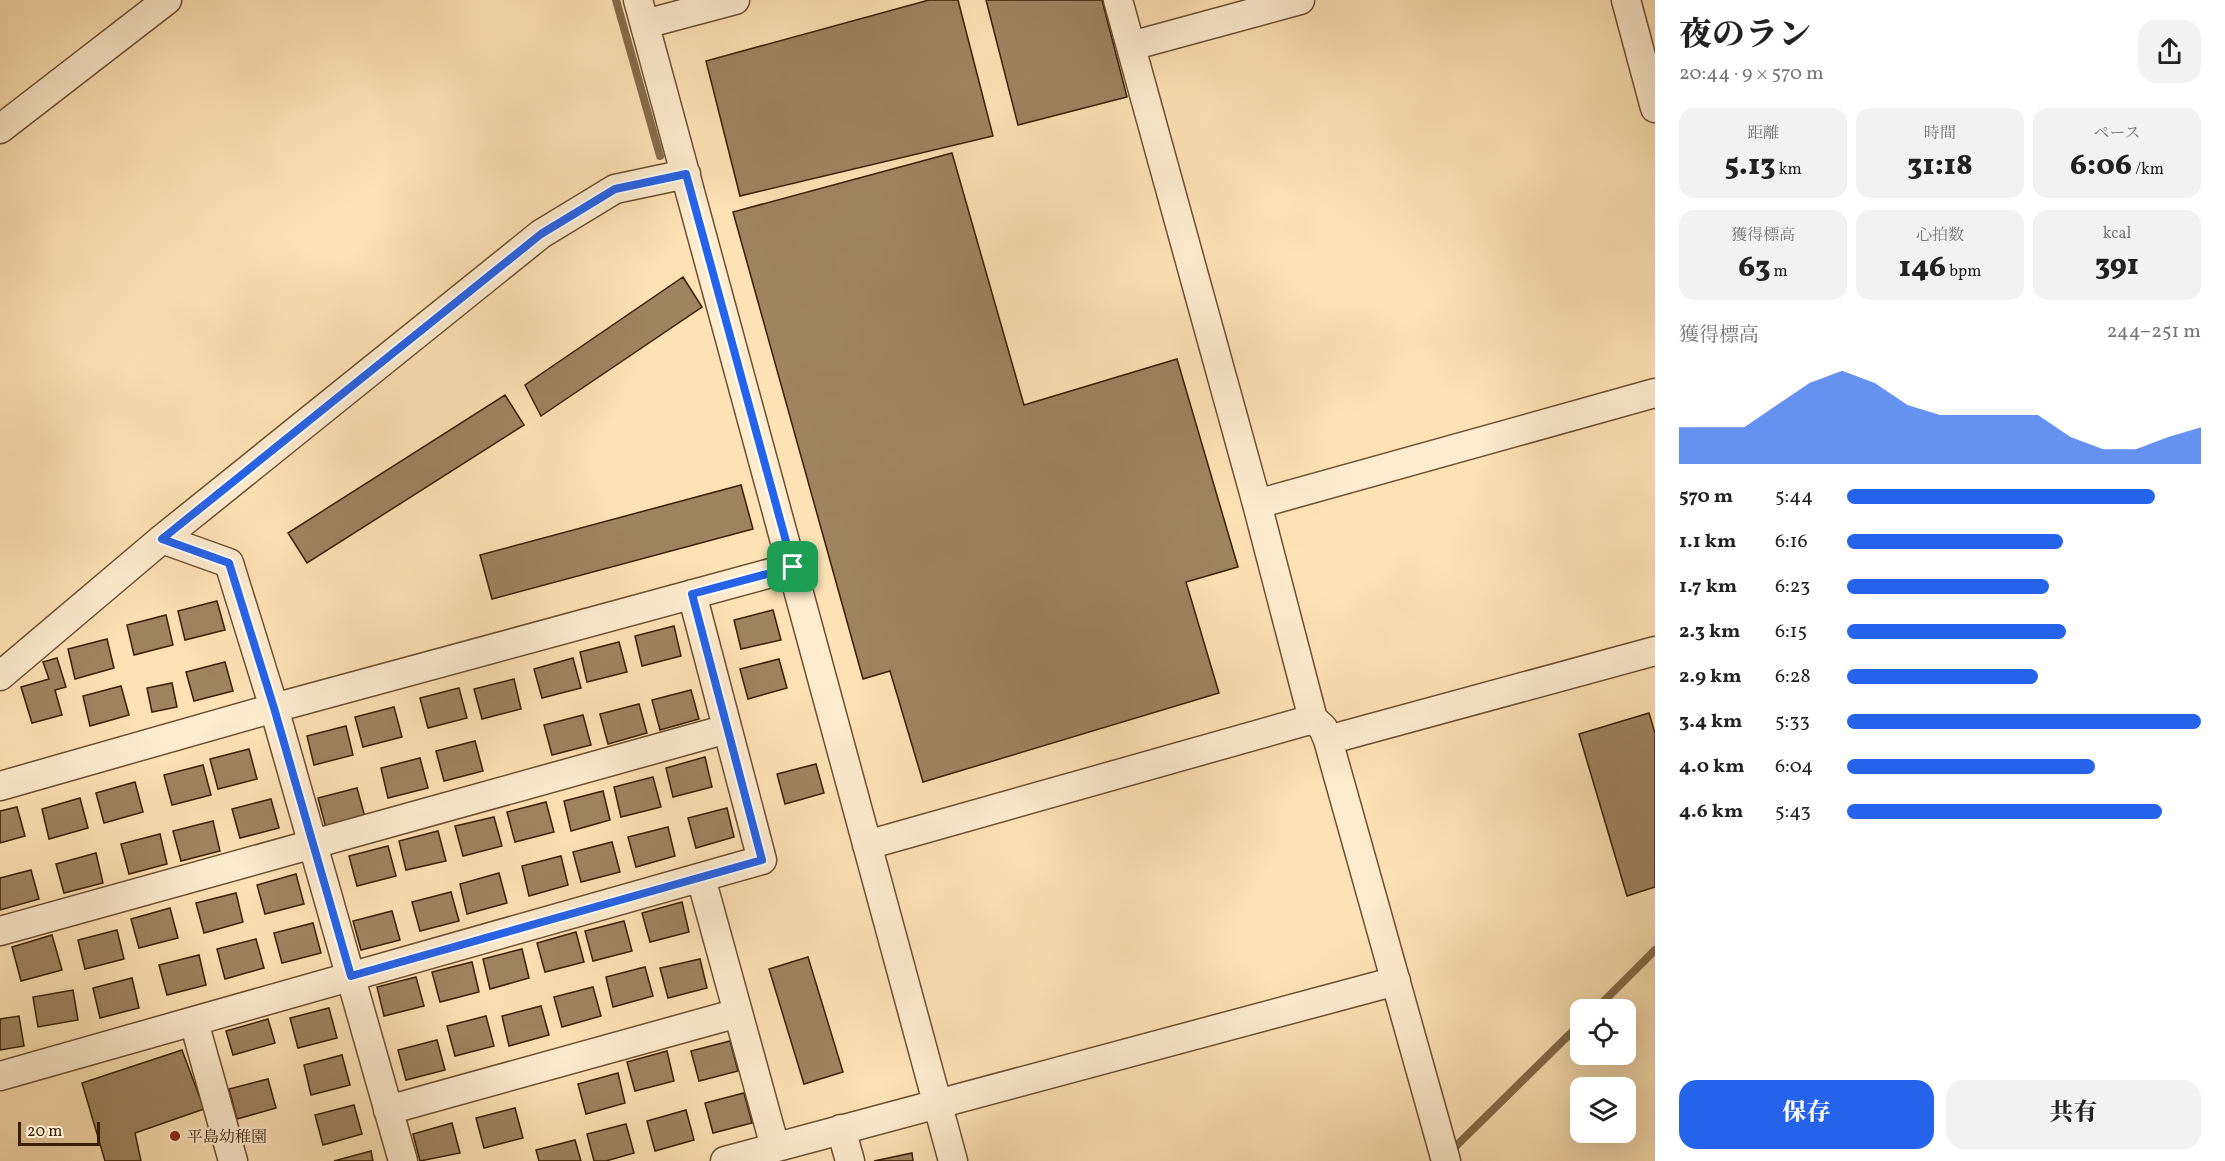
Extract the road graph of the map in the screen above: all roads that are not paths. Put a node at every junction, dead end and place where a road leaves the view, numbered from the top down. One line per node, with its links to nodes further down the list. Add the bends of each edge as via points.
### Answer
1 (167, 0): 9 (street)
2 (735, 0): 6 (street)
3 (1118, 0): 7 (street)
4 (1300, 0): 7 (street)
5 (1626, 0): 8 (street)
6 (641, 12): 10 (street)
7 (1131, 46): 12 (street)
8 (1655, 108)
9 (0, 129)
10 (686, 174): 13 (street, via 615,189 541,234); 14 (street)
11 (1655, 393): 12 (street)
12 (1257, 504): 20 (street)
13 (162, 539): 17 (street); 18 (street, via 229,563)
14 (793, 567): 15 (street); 23 (street)
15 (692, 594): 18 (street); 19 (street)
16 (1655, 651): 20 (street)
17 (0, 675)
18 (274, 708): 21 (street); 22 (street)
19 (727, 729): 22 (street); 24 (street, via 762,860)
20 (1321, 729): 23 (street); 27 (street)
21 (0, 786)
22 (312, 842): 25 (street); 26 (street)
23 (867, 845): 31 (street)
24 (701, 878): 26 (street); 28 (street)
25 (0, 931)
26 (351, 976): 29 (street); 32 (street)
27 (1396, 981): 31 (street); 40 (street)
28 (738, 1013): 32 (street); 34 (street)
29 (194, 1022): 30 (street); 35 (street)
30 (0, 1076)
31 (937, 1103): 33 (street); 39 (street)
32 (388, 1110): 36 (street)
33 (841, 1129): 34 (street); 38 (street)
34 (775, 1147): 37 (street)
35 (233, 1161)
36 (403, 1161)
37 (725, 1161)
38 (850, 1161)
39 (952, 1161)
40 (1446, 1161)

